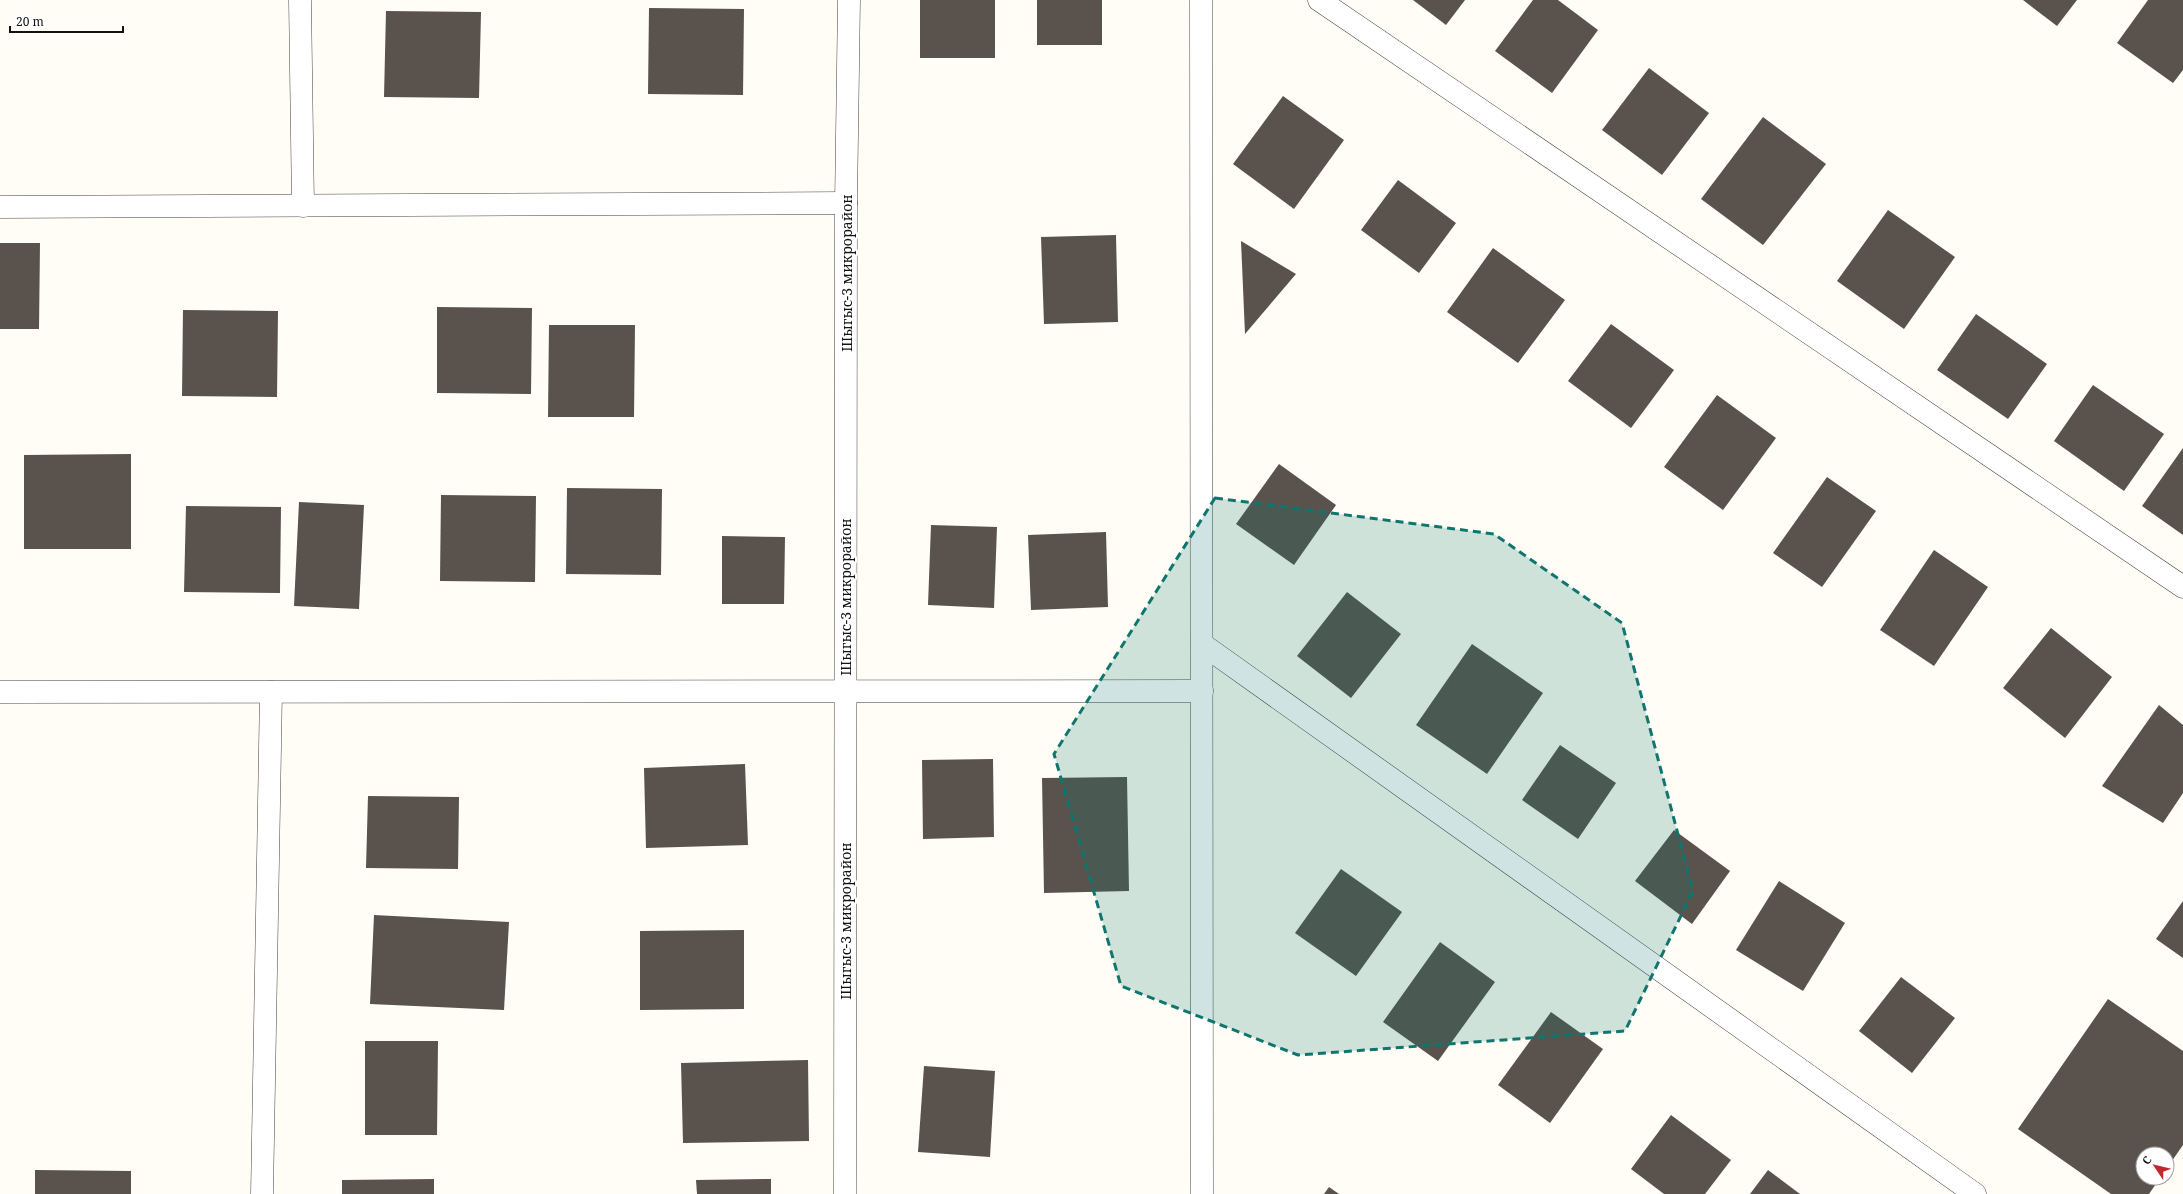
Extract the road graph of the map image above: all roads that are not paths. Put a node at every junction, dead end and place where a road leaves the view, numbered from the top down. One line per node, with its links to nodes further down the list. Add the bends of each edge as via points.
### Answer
1 (300, 0): 6 (street)
2 (850, 0): 5 (street, Шыгыс-3 микрорайон)
3 (1200, 0): 9 (street)
4 (1319, 0): 8 (street)
5 (846, 203): 6 (street); 10 (street, Шыгыс-3 микрорайон)
6 (303, 206): 7 (street)
7 (0, 208)
8 (2183, 587)
9 (1202, 644): 11 (street); 17 (street)
10 (845, 691): 11 (street); 13 (street); 15 (street, Шыгыс-3 микрорайон)
11 (1202, 691): 16 (street)
12 (0, 692): 13 (street)
13 (271, 692): 14 (street)
14 (262, 1194)
15 (845, 1194)
16 (1202, 1194)
17 (1975, 1194)

